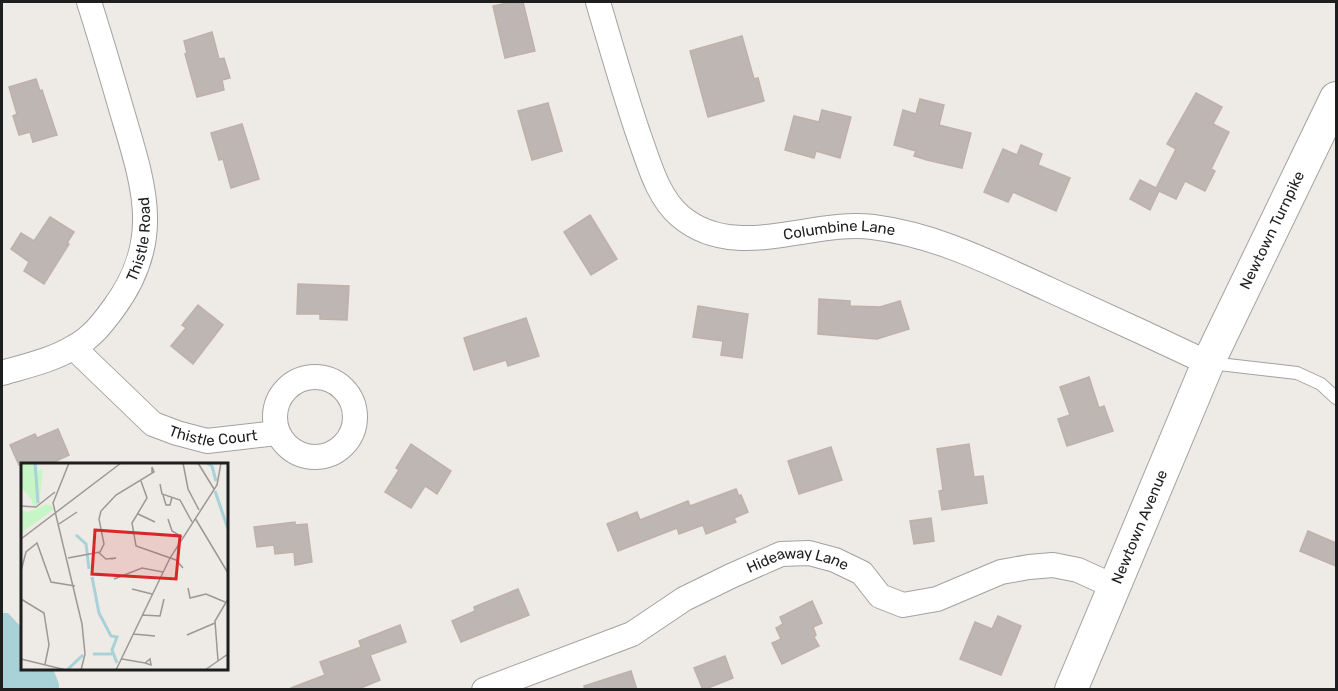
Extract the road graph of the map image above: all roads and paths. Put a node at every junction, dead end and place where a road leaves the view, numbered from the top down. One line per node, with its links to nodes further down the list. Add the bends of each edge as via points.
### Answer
1 (90, 2): 4 (street, Thistle Road, via 138,166 146,214 142,251 129,286 93,334)
2 (598, 2): 5 (street, Columbine Lane, via 658,186 679,216 692,224 742,238 844,226 896,230 926,238 974,255)
3 (1336, 98): 5 (street, Newtown Turnpike)
4 (74, 348): 6 (street, Thistle Road); 8 (street, Thistle Court, via 153,424 207,441)
5 (1208, 363): 7 (lane, via 1297,372 1321,384); 9 (street, Newtown Avenue)
6 (2, 373)
7 (1336, 398)
8 (276, 433)
9 (1113, 585): 10 (street, Hideaway Lane, via 1078,570 1053,565 1029,567 1001,572 937,598 903,605 880,596 862,573 835,560 809,553 781,554 684,599 633,634); 11 (street, Newtown Avenue)
10 (484, 690)
11 (1071, 690)

